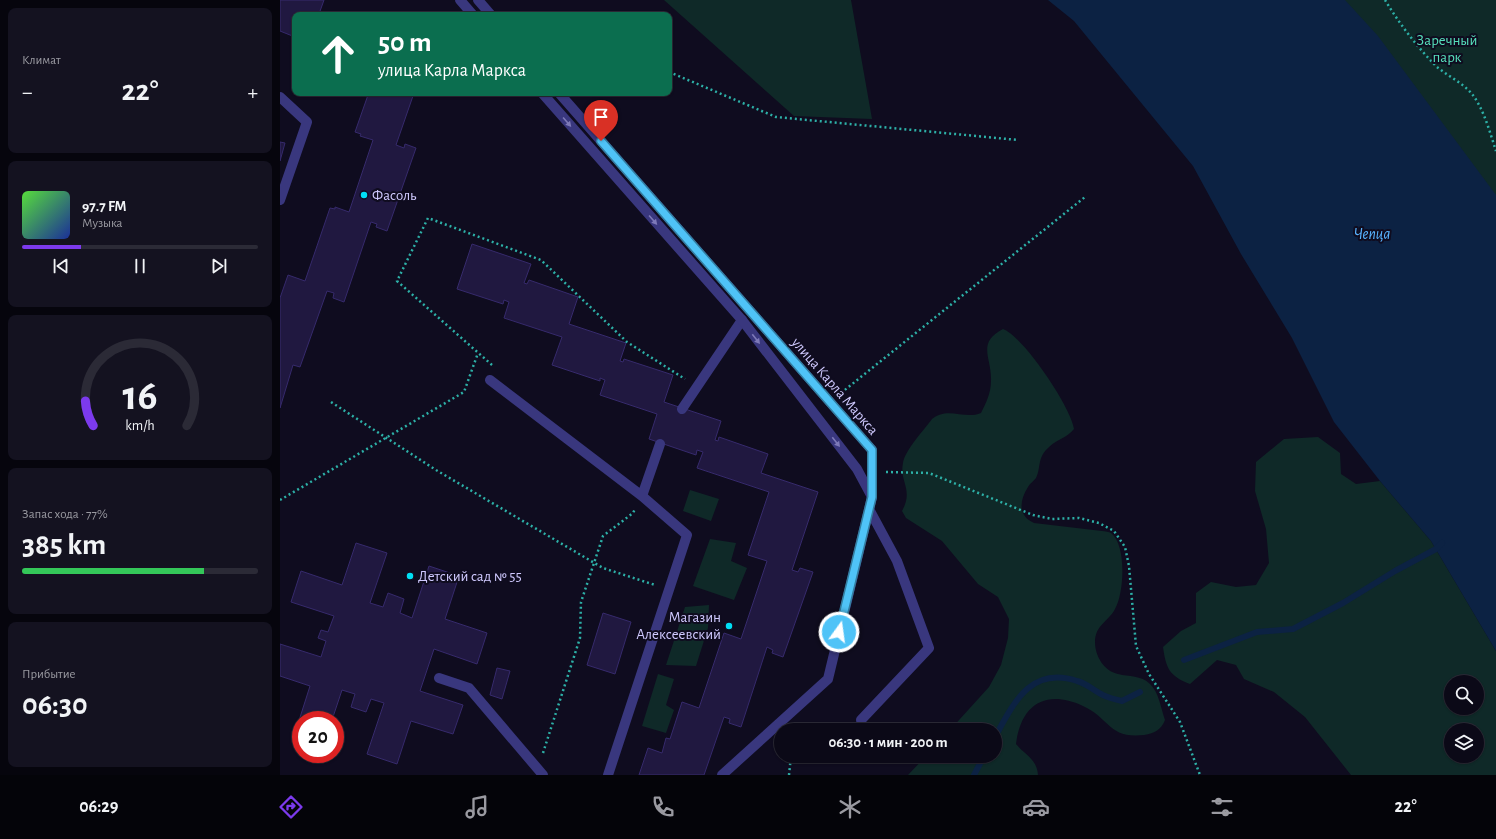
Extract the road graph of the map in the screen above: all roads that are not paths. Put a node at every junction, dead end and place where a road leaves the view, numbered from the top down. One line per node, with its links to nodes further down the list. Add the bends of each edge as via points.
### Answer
1 (460, 0): 3 (street)
2 (478, 0): 4 (street)
3 (470, 12)
4 (488, 12)
5 (545, 96): 9 (street, улица Карла Маркса, one-way to 9)
6 (562, 96): 14 (street, улица Карла Маркса, via 872,450)
7 (280, 97): 8 (street, via 307,122)
8 (280, 200)
9 (742, 320): 11 (street); 14 (street, улица Карла Маркса, one-way to 14, via 857,469)
10 (490, 380): 13 (street)
11 (682, 409)
12 (660, 444): 13 (street)
13 (642, 496): 19 (street, via 687,535)
14 (872, 497): 15 (street)
15 (869, 509): 17 (street, via 897,561 930,648); 20 (street, via 828,678)
16 (439, 678): 18 (street, via 469,688)
17 (861, 720)
18 (540, 771)
19 (608, 775)
20 (722, 775)

